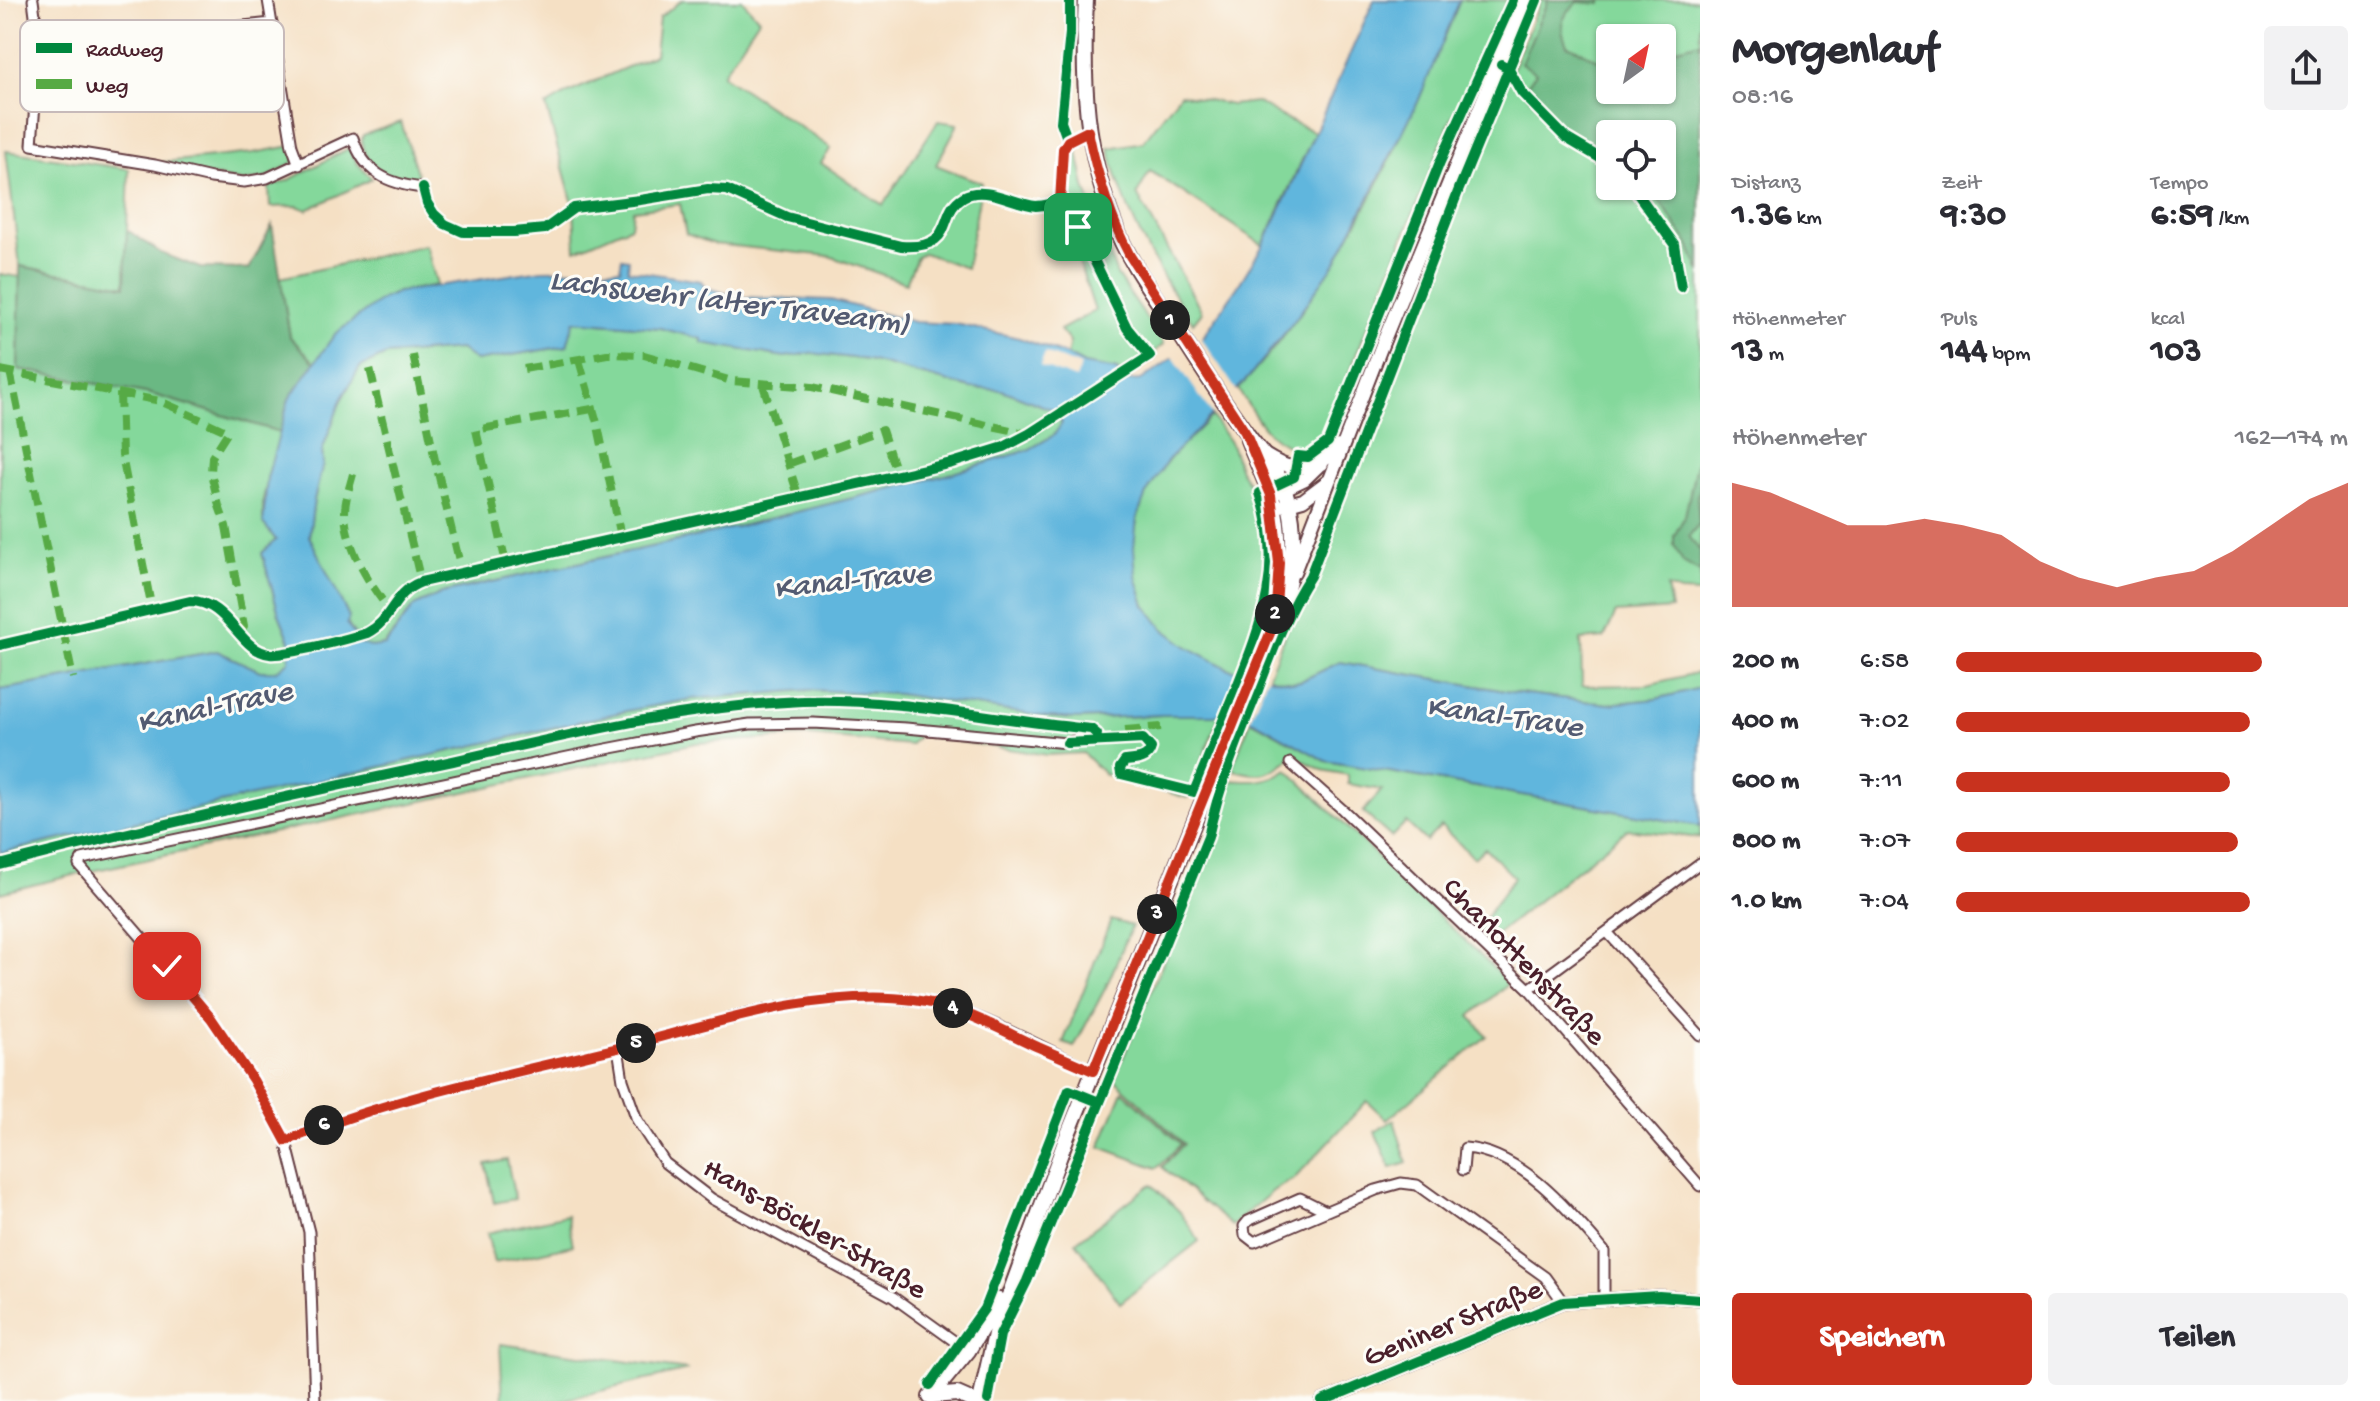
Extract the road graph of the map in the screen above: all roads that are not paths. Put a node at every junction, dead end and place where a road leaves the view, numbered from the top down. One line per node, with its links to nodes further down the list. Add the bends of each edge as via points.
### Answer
1 (33, 0): 5 (street)
2 (268, 0): 6 (street)
3 (1086, 0): 9 (main road)
4 (1524, 0): 14 (main road)
5 (36, 20)
6 (271, 20)
7 (284, 97): 10 (street)
8 (34, 112): 10 (street, via 32,145 244,182)
9 (1088, 131): 12 (street, via 1063,149 1060,202 1078,227); 13 (main road, via 1116,229)
10 (299, 165): 11 (street, via 353,138 367,167 402,186)
11 (423, 188)
12 (1129, 331)
13 (1245, 432): 15 (main road); 18 (main road)
14 (1343, 442): 16 (main road); 17 (main road)
15 (1265, 455): 16 (main road, via 1296,469); 18 (main road)
16 (1322, 464): 18 (main road)
17 (1330, 479): 18 (main road, via 1316,492); 19 (main road)
18 (1279, 499): 19 (main road, via 1292,545); 20 (main road)
19 (1288, 589): 20 (main road)
20 (1275, 621): 28 (main road)
21 (1090, 734): 29 (street, via 1067,743 906,728 750,724 601,750 82,859 79,865 211,1018)
22 (1290, 763): 25 (street, Charlottenstraße)
23 (1700, 863): 24 (street)
24 (1608, 933): 25 (street); 26 (street)
25 (1529, 989): 31 (street, Charlottenstraße)
26 (1700, 1035)
27 (618, 1048): 28 (street, via 776,1008 876,996 953,1008); 29 (street, via 371,1109); 37 (street, Hans-Böckler-Straße, via 637,1120 665,1163 712,1199 893,1297)
28 (1093, 1071): 33 (main road)
29 (286, 1141): 39 (street, via 309,1232)
30 (1463, 1170): 34 (street, via 1465,1148 1480,1149 1560,1200 1604,1251)
31 (1700, 1186)
32 (1326, 1211): 32 (street, via 1254,1242 1245,1235 1248,1221 1300,1198); 36 (street, via 1389,1186 1417,1185 1545,1277)
33 (1029, 1236): 37 (main road); 41 (main road, via 995,1334)
34 (1604, 1298): 35 (street, Geniner Straße); 36 (street, Geniner Straße)
35 (1700, 1299)
36 (1563, 1302): 42 (street, Geniner Straße)
37 (968, 1351): 38 (main road)
38 (927, 1399): 40 (main road, via 948,1393)
39 (315, 1401)
40 (973, 1401)
41 (980, 1401)
42 (1322, 1401)

